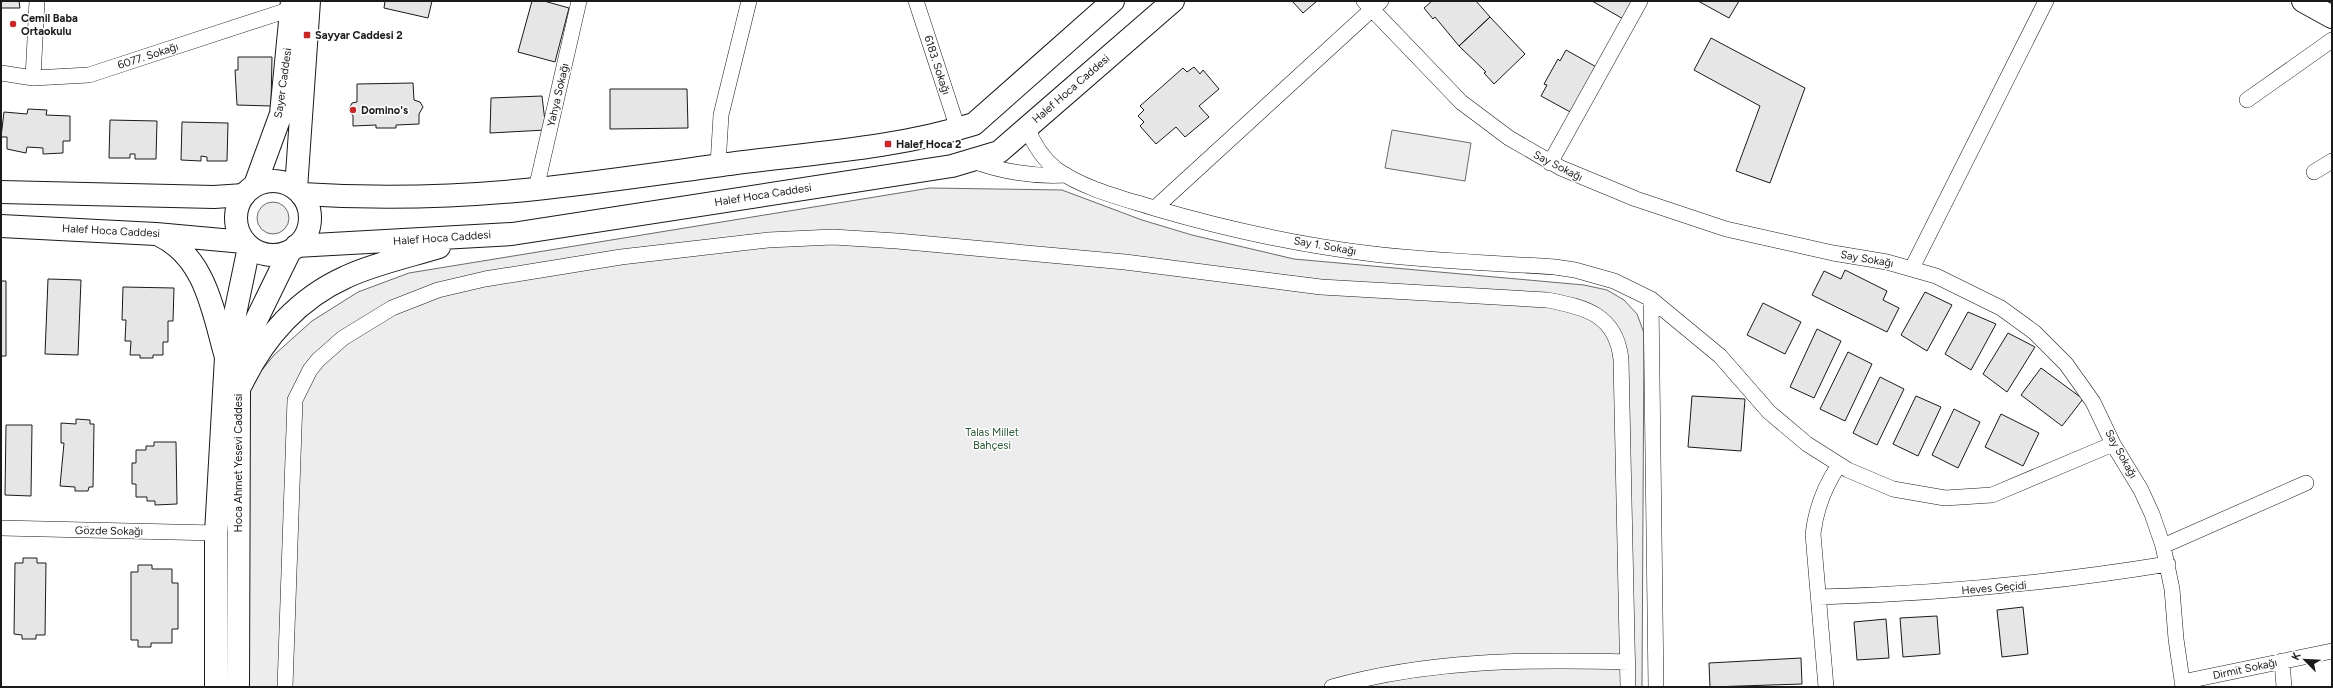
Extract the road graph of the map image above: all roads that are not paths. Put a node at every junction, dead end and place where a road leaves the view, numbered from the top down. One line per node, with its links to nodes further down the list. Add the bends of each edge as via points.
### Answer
1 (37, 1): 15 (street)
2 (579, 1): 25 (street, Yahya Sokağı)
3 (749, 1): 22 (street, via 721,115)
4 (916, 1): 18 (street, 6183. Sokağı)
5 (1113, 1): 18 (main road, via 974,124)
6 (1173, 1): 17 (main road, Halef Hoca Caddesi)
7 (1640, 1): 21 (street)
8 (2046, 1): 35 (street)
9 (2303, 1): 12 (main road)
10 (298, 4): 15 (street, 6077. Sokağı, via 89,75); 26 (main road, Sayer Caddesi, via 281,114); 28 (main road, Sayer Caddesi)
11 (1372, 4): 21 (street, Say Sokağı, via 1461,102 1509,138); 29 (street)
12 (2332, 17)
13 (2332, 40): 16 (street)
14 (1, 73): 15 (street, 6077. Sokağı)
15 (33, 78)
16 (2247, 100)
17 (1027, 127): 19 (main road, Halef Hoca Caddesi, via 998,152); 24 (street, Say 1. Sokağı, via 1031,138 1045,158)
18 (958, 129): 22 (main road, via 888,144)
19 (970, 160): 24 (street, via 1023,175); 32 (main road, Halef Hoca Caddesi, via 952,166 544,229)
20 (2332, 161): 23 (street)
21 (1550, 163): 35 (street, Say Sokağı, via 1636,200 1726,229)
22 (718, 165): 25 (main road)
23 (2314, 172)
24 (1066, 175): 29 (street, Say 1. Sokağı)
25 (536, 189): 28 (main road, via 471,194 345,197)
26 (250, 190): 27 (main road, via 214,198); 28 (main road, via 276,181); 33 (main road, via 236,215 238,229)
27 (1, 192)
28 (299, 192): 34 (main road, via 308,207 309,221 305,235)
29 (1155, 208): 36 (street, Say 1. Sokağı, via 1272,236 1373,254 1575,270 1614,281)
30 (1, 226): 31 (main road, Halef Hoca Caddesi)
31 (156, 234): 33 (main road, Halef Hoca Caddesi); 37 (main road, via 178,246 195,265 208,295)
32 (474, 236): 34 (main road, Halef Hoca Caddesi); 38 (main road, via 347,276 328,286 292,312 276,329 249,368)
33 (247, 244): 34 (main road, via 269,255); 37 (main road, Hoca Ahmet Yesevi Caddesi)
34 (293, 248): 38 (main road, Hoca Ahmet Yesevi Caddesi, via 248,337)
35 (1912, 268): 39 (street, Say Sokağı, via 1960,286 1983,298 2034,332 2080,382)
36 (1651, 299): 40 (street, Say 1. Sokağı, via 1720,356 1787,429); 56 (street)
37 (226, 357): 43 (main road, Hoca Ahmet Yesevi Caddesi)
38 (239, 390): 52 (main road, Hoca Ahmet Yesevi Caddesi)
39 (2113, 444): 40 (street, Say 1. Sokağı, via 1992,495 1976,497 1944,498 1910,493 1871,480); 44 (street, Say Sokağı, via 2141,490)
40 (1839, 465): 46 (street, via 1823,491 1814,520)
41 (2306, 483): 44 (street)
42 (1, 528): 43 (street, Gözde Sokağı)
43 (216, 533): 51 (main road, Hoca Ahmet Yesevi Caddesi)
44 (2163, 546): 45 (street, Say Sokağı)
45 (2168, 564): 46 (street, Heves Geçidi, via 2031,584 1962,591); 50 (street, Say Sokağı)
46 (1818, 597): 57 (street)
47 (2332, 651): 48 (street, Dirmit Sokağı)
48 (2282, 661): 50 (street, Dirmit Sokağı); 58 (street)
49 (1628, 662): 53 (street, via 1621,359 1613,332 1595,314 1566,303 1547,300 1321,287 1084,257 865,238 800,238 742,242 621,257 461,284 414,298 392,308 359,327 328,351 310,370 295,400); 54 (street, via 1544,661 1433,667 1382,675); 55 (street)
50 (2182, 684)
51 (216, 687)
52 (238, 687)
53 (285, 687)
54 (1332, 687)
55 (1628, 687)
56 (1656, 687)
57 (1826, 687)
58 (2284, 687)

